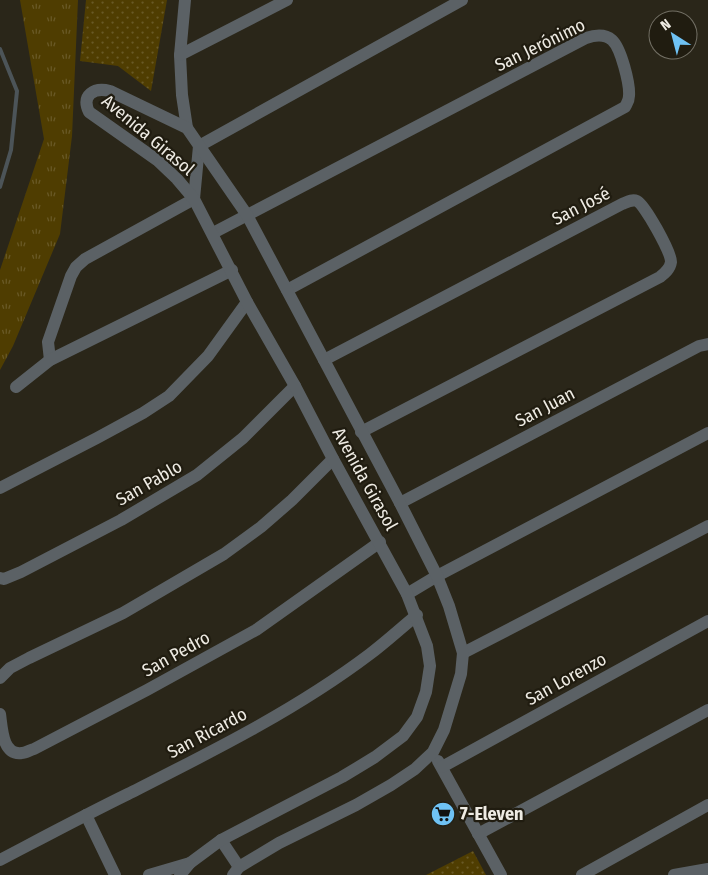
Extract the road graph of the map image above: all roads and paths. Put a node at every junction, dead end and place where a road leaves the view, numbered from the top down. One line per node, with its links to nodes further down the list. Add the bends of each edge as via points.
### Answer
1 (185, 0): 4 (street)
2 (287, 0): 4 (street)
3 (462, 0): 6 (street)
4 (180, 55): 5 (street)
5 (187, 128): 6 (street, Avenida Girasol); 7 (street, Avenida Girasol, via 110,91 100,89 87,99 89,112 156,160)
6 (199, 146): 7 (street); 8 (street, Avenida Girasol)
7 (194, 199): 9 (street, Avenida Girasol); 14 (street, via 76,267 48,342)
8 (247, 215): 9 (street, San Jerónimo); 11 (street, Avenida Girasol); 11 (street, San Jerónimo, via 586,38 603,35 617,46 628,86 625,107)
9 (214, 234): 10 (street, Avenida Girasol)
10 (232, 270): 12 (street, Avenida Girasol); 14 (street)
11 (287, 290): 15 (street, Avenida Girasol)
12 (247, 302): 16 (street, Avenida Girasol); 21 (street, via 208,356 169,396 105,434)
13 (708, 344): 22 (street, San Juan)
14 (50, 360): 17 (street)
15 (324, 360): 18 (street, Avenida Girasol); 18 (street, San José, via 622,204 632,200 639,202 647,211 671,261 668,270 660,277)
16 (295, 386): 20 (street, Avenida Girasol); 26 (street, San Pablo, via 243,438 198,475 21,572)
17 (16, 387)
18 (361, 432): 22 (street, Avenida Girasol)
19 (708, 434): 25 (street)
20 (333, 459): 24 (street, Avenida Girasol); 31 (street, via 292,500 224,554 123,613 10,668)
21 (0, 488)
22 (400, 503): 25 (street, Avenida Girasol)
23 (708, 526): 30 (street)
24 (380, 542): 27 (street, Avenida Girasol); 33 (street, San Pedro, via 256,630 34,749 22,753 5,743)
25 (437, 576): 27 (street); 30 (street, Avenida Girasol)
26 (0, 578)
27 (407, 594): 28 (street, Avenida Girasol)
28 (416, 615): 37 (street, San Ricardo, via 371,654 316,691 207,754); 39 (street, Avenida Girasol, via 430,666 426,692 416,717 402,736 342,777)
29 (708, 621): 35 (street, San Lorenzo)
30 (463, 653): 34 (street, Avenida Girasol, via 454,703)
31 (0, 678)
32 (708, 710): 38 (street)
33 (0, 714)
34 (433, 752): 35 (street); 43 (street, Avenida Girasol, via 392,785 279,843)
35 (442, 767): 38 (street)
36 (708, 806): 48 (street)
37 (86, 815): 40 (street, San Ricardo); 44 (street)
38 (478, 834): 47 (street)
39 (220, 840): 41 (street, Avenida Girasol); 43 (street)
40 (0, 860)
41 (190, 863): 45 (street); 46 (street, Avenida Girasol)
42 (708, 869): 49 (street)
43 (236, 871)
44 (114, 875)
45 (149, 875)
46 (180, 875)
47 (501, 875)
48 (582, 875)
49 (674, 875)

